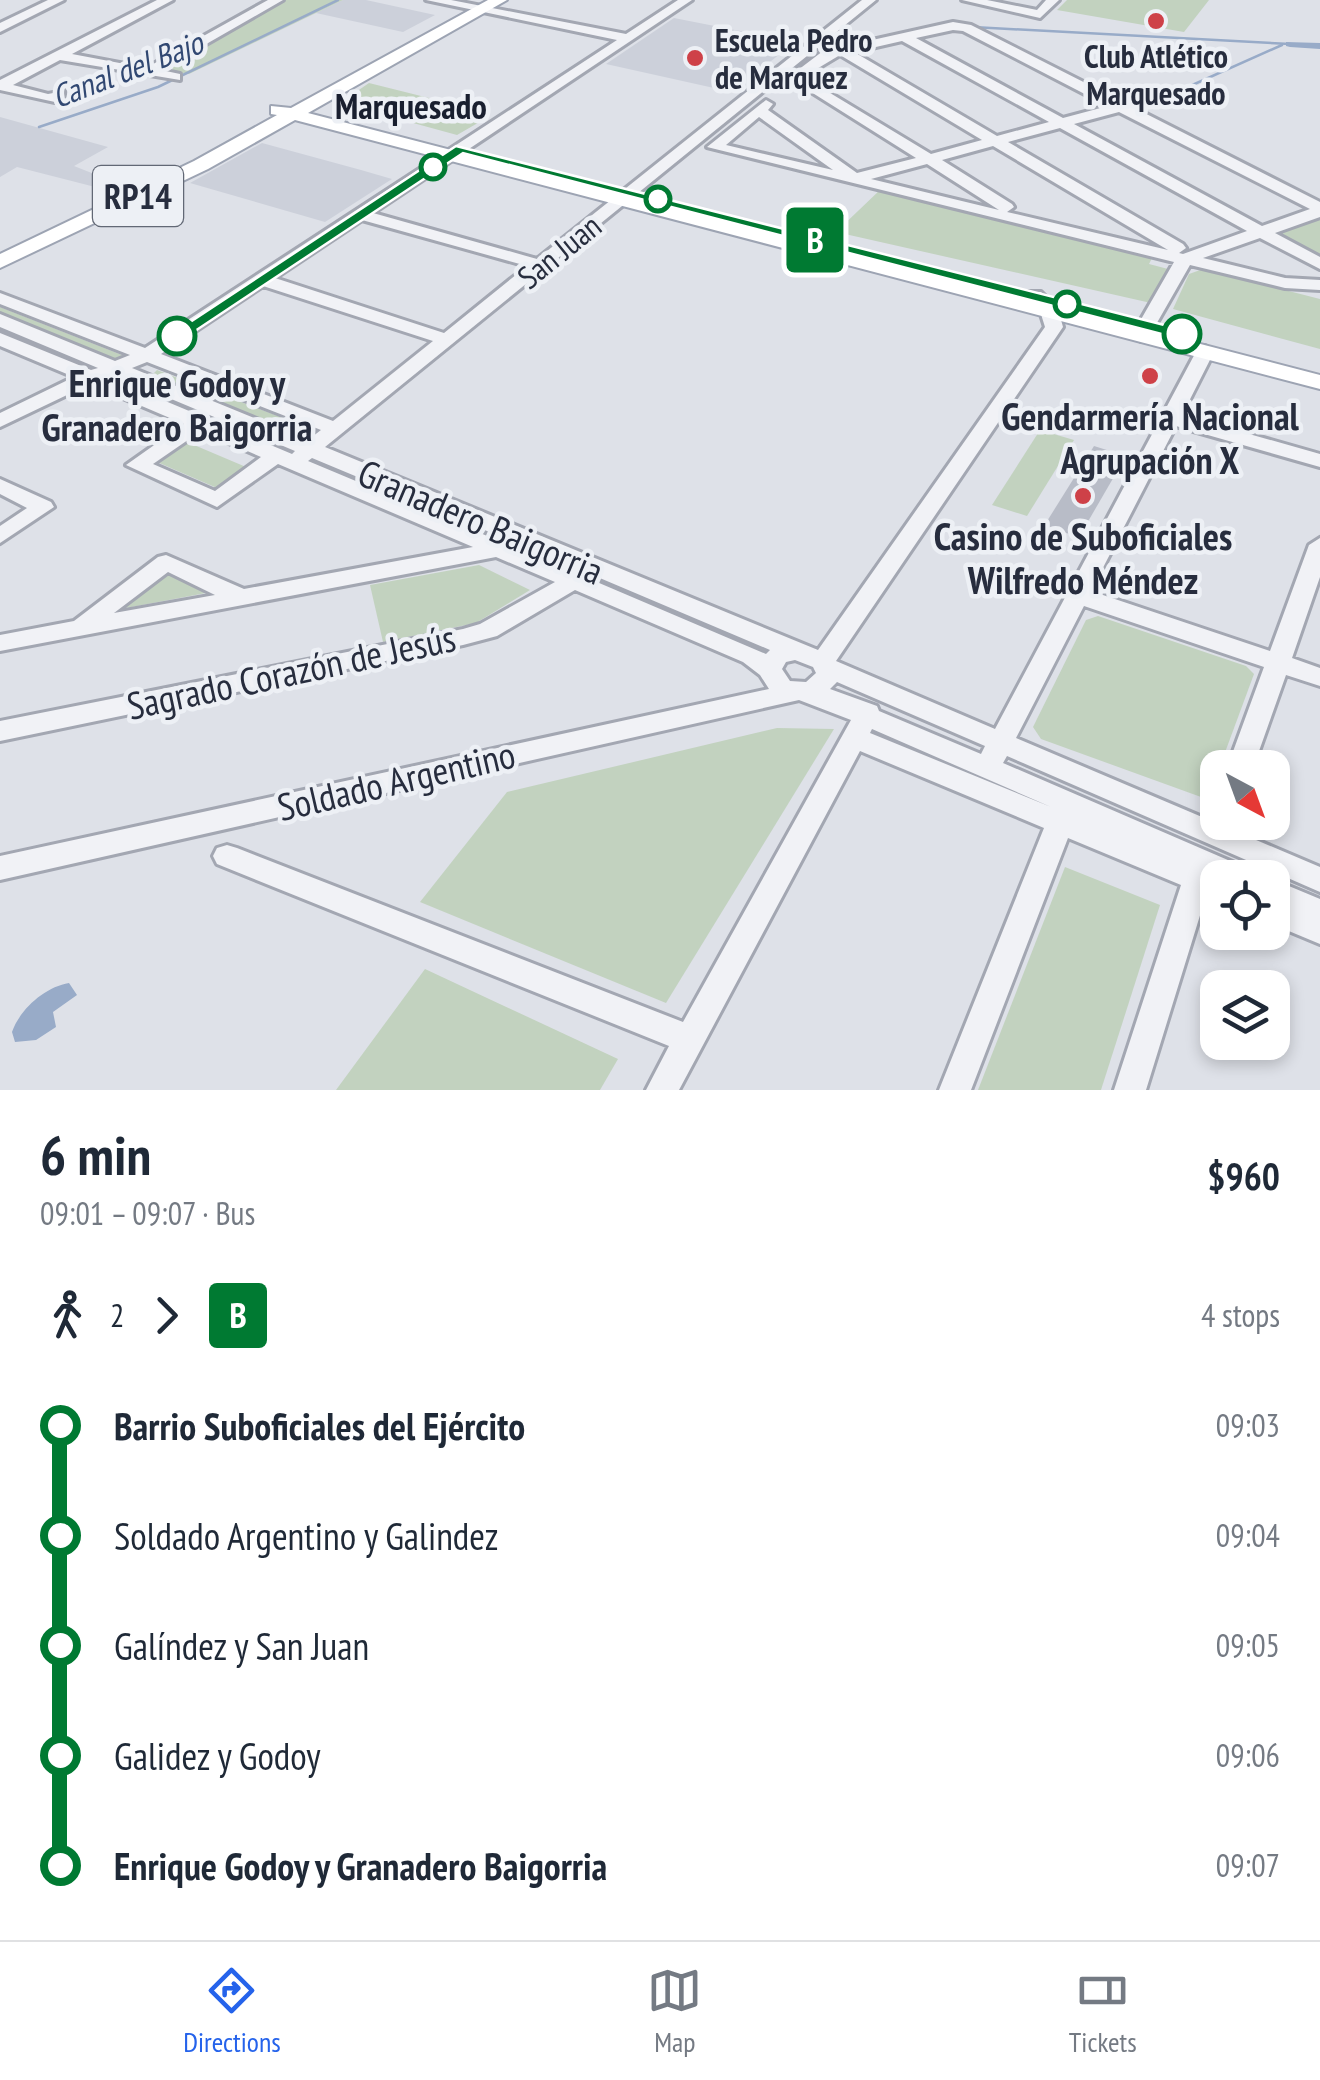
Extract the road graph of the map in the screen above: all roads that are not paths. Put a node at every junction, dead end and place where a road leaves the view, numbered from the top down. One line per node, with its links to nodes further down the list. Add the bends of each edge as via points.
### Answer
1 (58, 0): 11 (street)
2 (166, 0): 15 (street)
3 (276, 0): 16 (street)
4 (432, 0): 10 (street)
5 (499, 0): 10 (main road, RP14)
6 (686, 0): 13 (street)
7 (870, 0): 28 (street, San Juan)
8 (968, 0): 9 (street, via 1040,14)
9 (1054, 0)
10 (476, 5): 13 (street); 21 (main road, RP14)
11 (0, 28)
12 (904, 37): 14 (street); 20 (street, via 966,28); 23 (street)
13 (628, 38): 25 (street)
14 (842, 51): 18 (street, via 822,56); 24 (street)
15 (58, 56): 16 (street); 19 (street)
16 (148, 72): 17 (street)
17 (175, 77)
18 (797, 77): 22 (street); 26 (street)
19 (2, 83)
20 (1120, 107): 23 (street); 29 (street)
21 (291, 109): 25 (main road); 33 (main road, RP14); 35 (main road, RP14, via 172,180)
22 (758, 110): 27 (street); 27 (street, via 715,147)
23 (1062, 122): 24 (street); 32 (street)
24 (996, 140): 26 (street); 34 (street)
25 (455, 152): 28 (main road); 30 (street)
26 (928, 158): 27 (street); 31 (street)
27 (855, 179): 31 (street)
28 (628, 196): 37 (street, San Juan); 41 (main road)
29 (1320, 209): 32 (street)
30 (361, 215): 37 (street); 38 (street)
31 (1024, 218): 34 (street)
32 (1260, 231): 34 (street); 36 (street)
33 (0, 249)
34 (1186, 258): 39 (street); 43 (street)
35 (0, 262)
36 (1320, 264)
37 (541, 266): 45 (street, San Juan)
38 (262, 280): 45 (street); 47 (street)
39 (1320, 286)
40 (0, 298): 47 (street, Granadero Baigorria)
41 (1043, 304): 43 (main road); 69 (street, via 1052,330)
42 (0, 320): 48 (street, Granadero Baigorria)
43 (1144, 330): 46 (main road); 49 (main road)
44 (0, 338): 50 (street, Granadero Baigorria)
45 (448, 340): 55 (street, San Juan)
46 (1205, 352): 51 (main road); 52 (street)
47 (147, 355): 48 (street); 55 (street, Granadero Baigorria)
48 (114, 368): 50 (street); 56 (street, Granadero Baigorria)
49 (1320, 370)
50 (91, 377): 53 (street); 54 (street, Granadero Baigorria)
51 (1320, 382)
52 (1170, 418): 57 (street); 63 (street)
53 (0, 421)
54 (200, 423): 56 (street, Granadero Baigorria); 56 (street, via 138,465 217,500)
55 (336, 428): 56 (street, San Juan)
56 (294, 456): 60 (street, Granadero Baigorria)
57 (1320, 461)
58 (0, 486): 59 (street, via 43,508)
59 (0, 536)
60 (502, 540): 62 (street, Granadero Baigorria); 64 (street); 67 (street, Granadero Baigorria)
61 (1320, 545): 68 (street)
62 (572, 582): 70 (street, Granadero Baigorria, via 752,656); 74 (street, Sagrado Corazón de Jesús, via 488,630 463,637)
63 (1077, 595): 68 (street); 76 (street)
64 (242, 598): 65 (street); 65 (street, via 166,562)
65 (78, 628): 66 (street)
66 (0, 644)
67 (796, 651): 69 (street, Granadero Baigorria); 70 (street, via 777,656)
68 (1278, 663): 71 (street); 75 (street)
69 (825, 664): 72 (street, via 826,682); 76 (street, Granadero Baigorria)
70 (769, 669): 72 (street, Granadero Baigorria, via 774,683)
71 (1320, 677)
72 (802, 692): 73 (street); 81 (street, Soldado Argentino)
73 (862, 726): 76 (street); 77 (street); 87 (street)
74 (0, 731)
75 (1247, 750)
76 (994, 754): 78 (street)
77 (1060, 823): 78 (street); 89 (street)
78 (1124, 824): 80 (street); 80 (street)
79 (228, 856): 87 (street)
80 (1211, 858): 82 (street); 90 (street)
81 (0, 868)
82 (1320, 880)
83 (1290, 899): 84 (street)
84 (1320, 912)
85 (1290, 918): 86 (street)
86 (1320, 931)
87 (690, 1039): 88 (street)
88 (662, 1090)
89 (956, 1090)
90 (1130, 1090)

